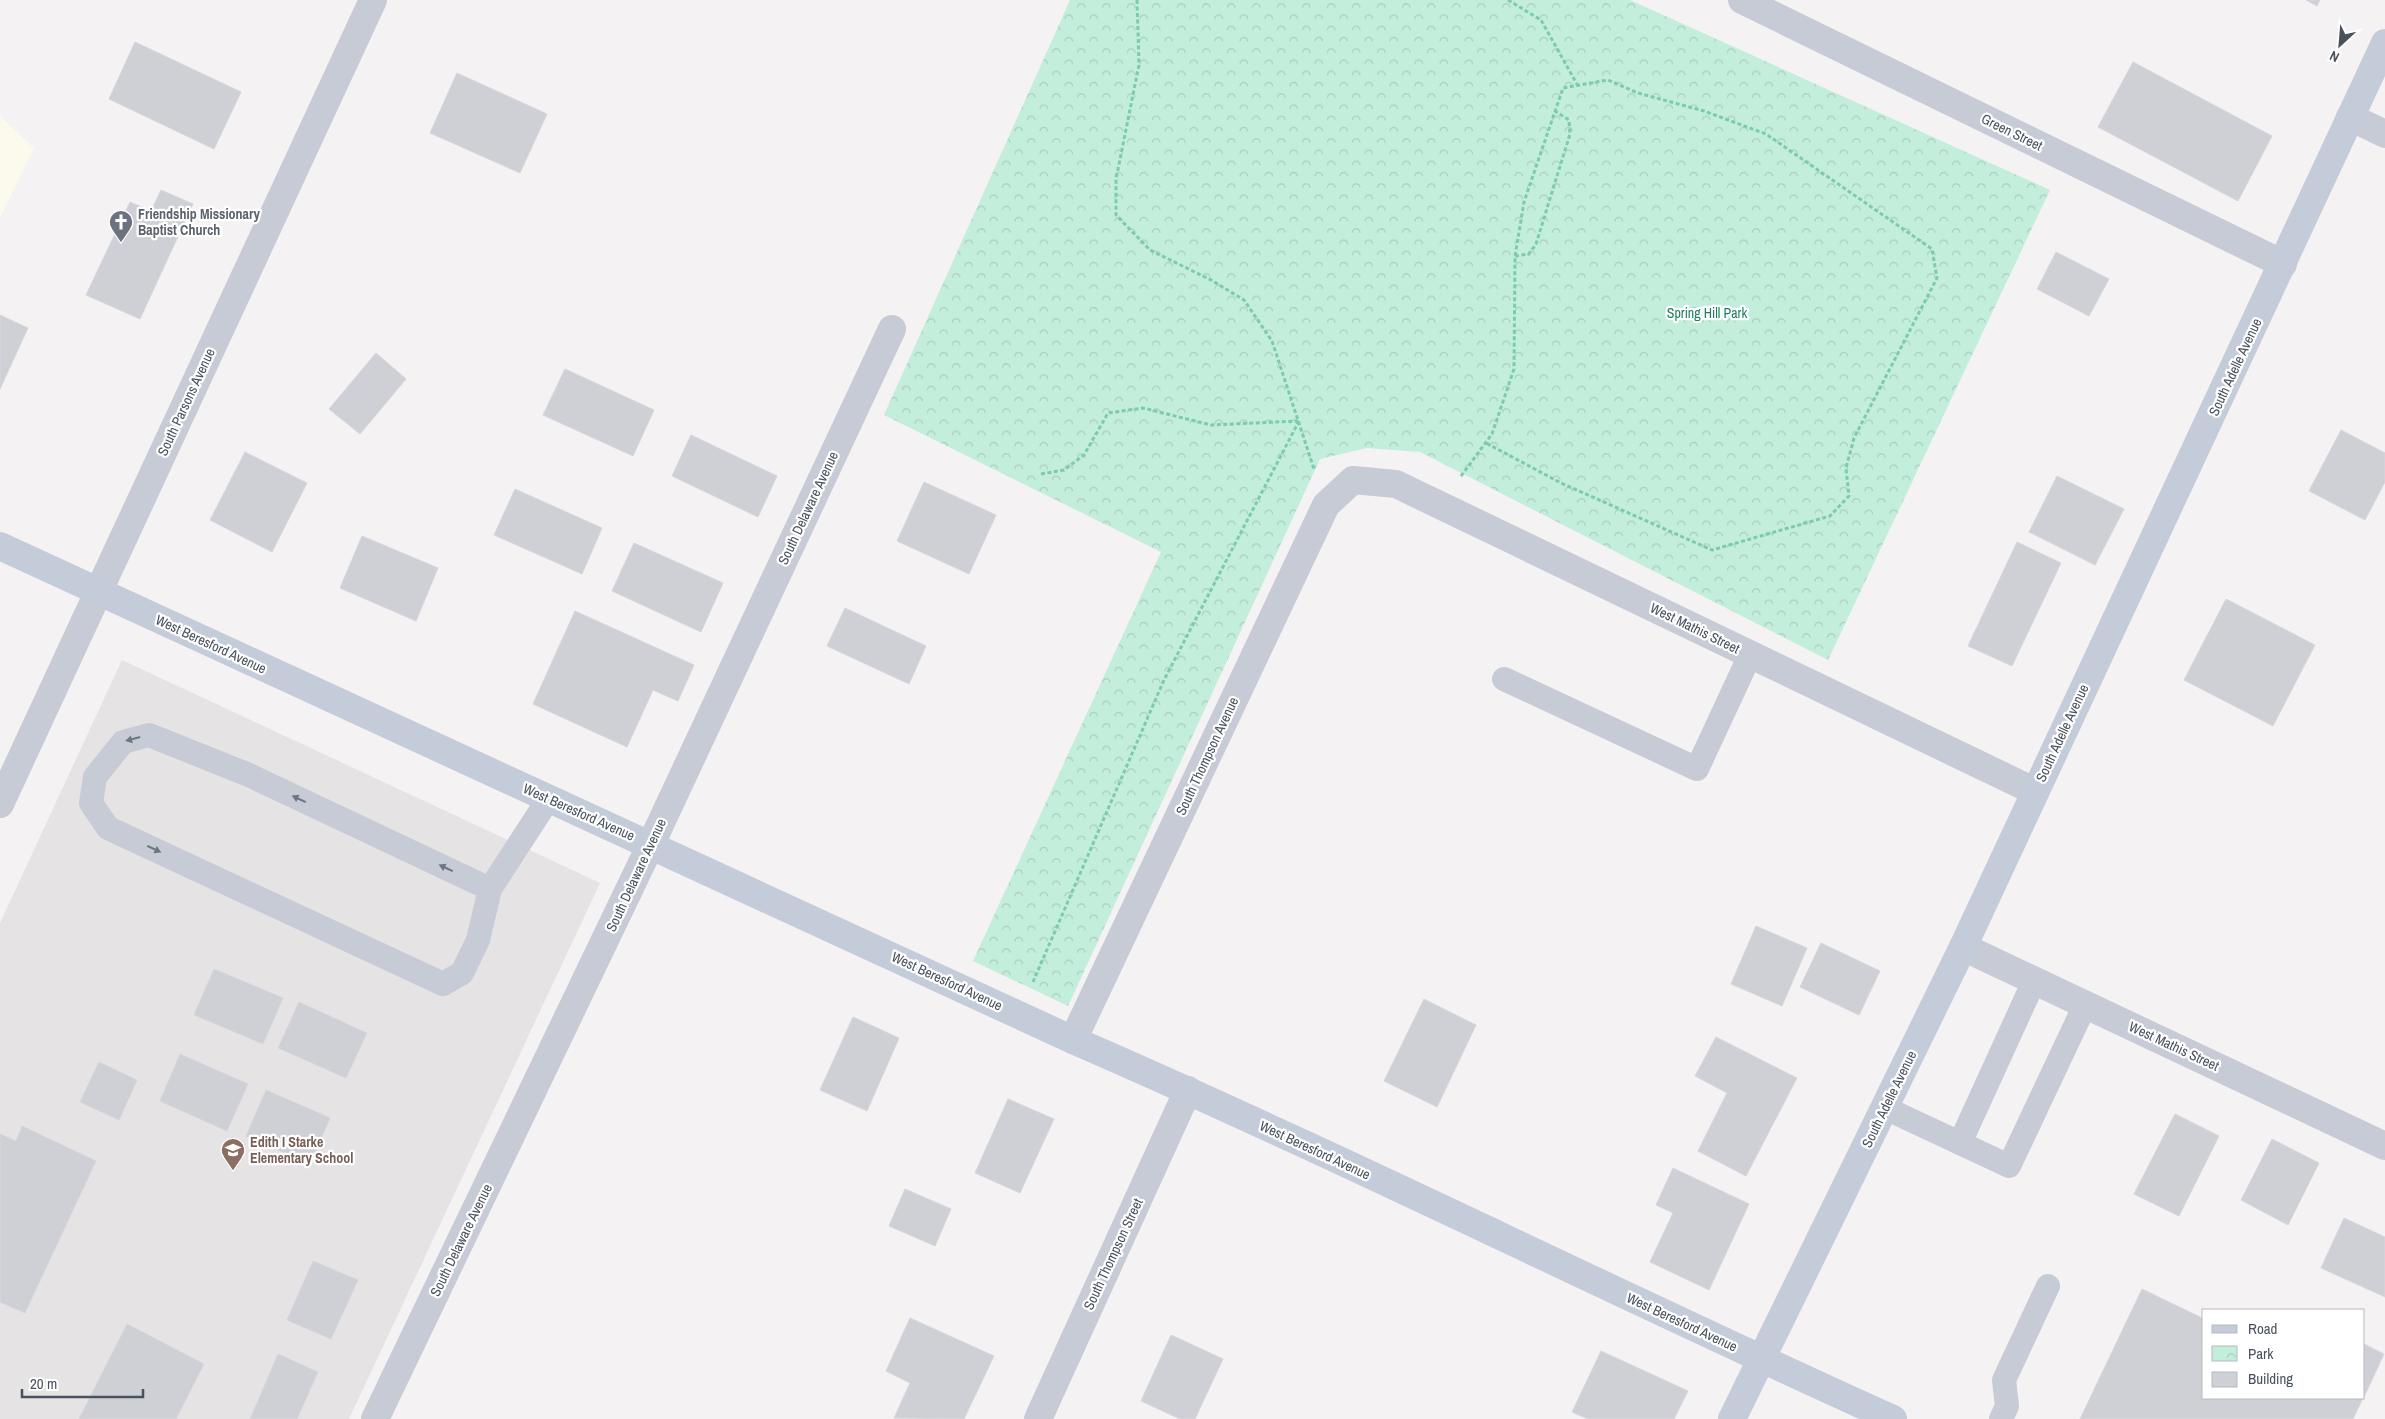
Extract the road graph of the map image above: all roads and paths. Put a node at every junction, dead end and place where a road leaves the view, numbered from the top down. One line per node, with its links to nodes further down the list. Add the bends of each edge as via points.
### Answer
1 (373, 0): 20 (street, South Parsons Avenue)
2 (1137, 0): 13 (path, via 1139,65 1116,179 1116,215 1150,250 1212,280 1244,300 1272,341)
3 (1508, 0): 6 (path, via 1541,20)
4 (1742, 0): 11 (street, Green Street)
5 (2385, 43): 8 (street, South Adelle Avenue)
6 (1578, 86): 7 (path, via 1563,88); 14 (path, via 1608,80 1638,93 1704,111 1766,134 1932,248 1937,278 1854,438 1846,468 1850,496 1830,516 1712,550 1561,483)
7 (1555, 111): 10 (path, via 1524,202); 10 (path, via 1569,120 1570,134 1536,244 1529,254)
8 (2350, 117): 9 (street); 11 (street, South Adelle Avenue)
9 (2385, 134)
10 (1515, 256): 14 (path, via 1514,369)
11 (2283, 264): 23 (street, South Adelle Avenue)
12 (892, 329): 26 (street, South Delaware Avenue)
13 (1299, 420): 15 (path, via 1210,425 1143,408 1108,413 1084,455 1064,470); 17 (path); 30 (path, via 1164,680)
14 (1486, 443): 18 (path)
15 (1041, 474)
16 (1352, 480): 17 (street, South Thompson Avenue); 18 (street, West Mathis Street, via 1396,484)
17 (1326, 505): 32 (street, South Thompson Avenue)
18 (1439, 505): 21 (street, West Mathis Street)
19 (0, 546): 20 (street, West Beresford Avenue)
20 (98, 592): 24 (street, West Beresford Avenue); 25 (street, South Parsons Avenue)
21 (1750, 655): 22 (lane, via 1697,769); 23 (street, West Mathis Street)
22 (1504, 678)
23 (2034, 791): 28 (street, South Adelle Avenue)
24 (549, 798): 26 (street, West Beresford Avenue); 27 (lane)
25 (0, 804)
26 (651, 844): 32 (street, West Beresford Avenue); 39 (street, South Delaware Avenue)
27 (490, 889): 27 (lane, one-way to 27, via 249,775 149,735 123,742 94,777 91,803 108,828 443,984 462,973 478,940)
28 (1963, 947): 29 (street, West Mathis Street); 34 (street, South Adelle Avenue)
29 (2034, 981): 31 (street, West Mathis Street); 35 (lane)
30 (1033, 982)
31 (2085, 1004): 35 (lane, via 2009,1166); 36 (street, West Mathis Street)
32 (1073, 1040): 33 (street, West Beresford Avenue)
33 (1188, 1090): 38 (street, West Beresford Avenue); 40 (street, South Thompson Street)
34 (1885, 1108): 35 (lane); 38 (street, South Adelle Avenue)
35 (1960, 1143)
36 (2385, 1146)
37 (2048, 1286): 43 (lane, via 2004,1380 2007,1406)
38 (1762, 1360): 41 (street, South Adelle Avenue); 42 (street, West Beresford Avenue)
39 (375, 1419)
40 (1038, 1419)
41 (1732, 1419)
42 (1893, 1419)
43 (2001, 1419)

